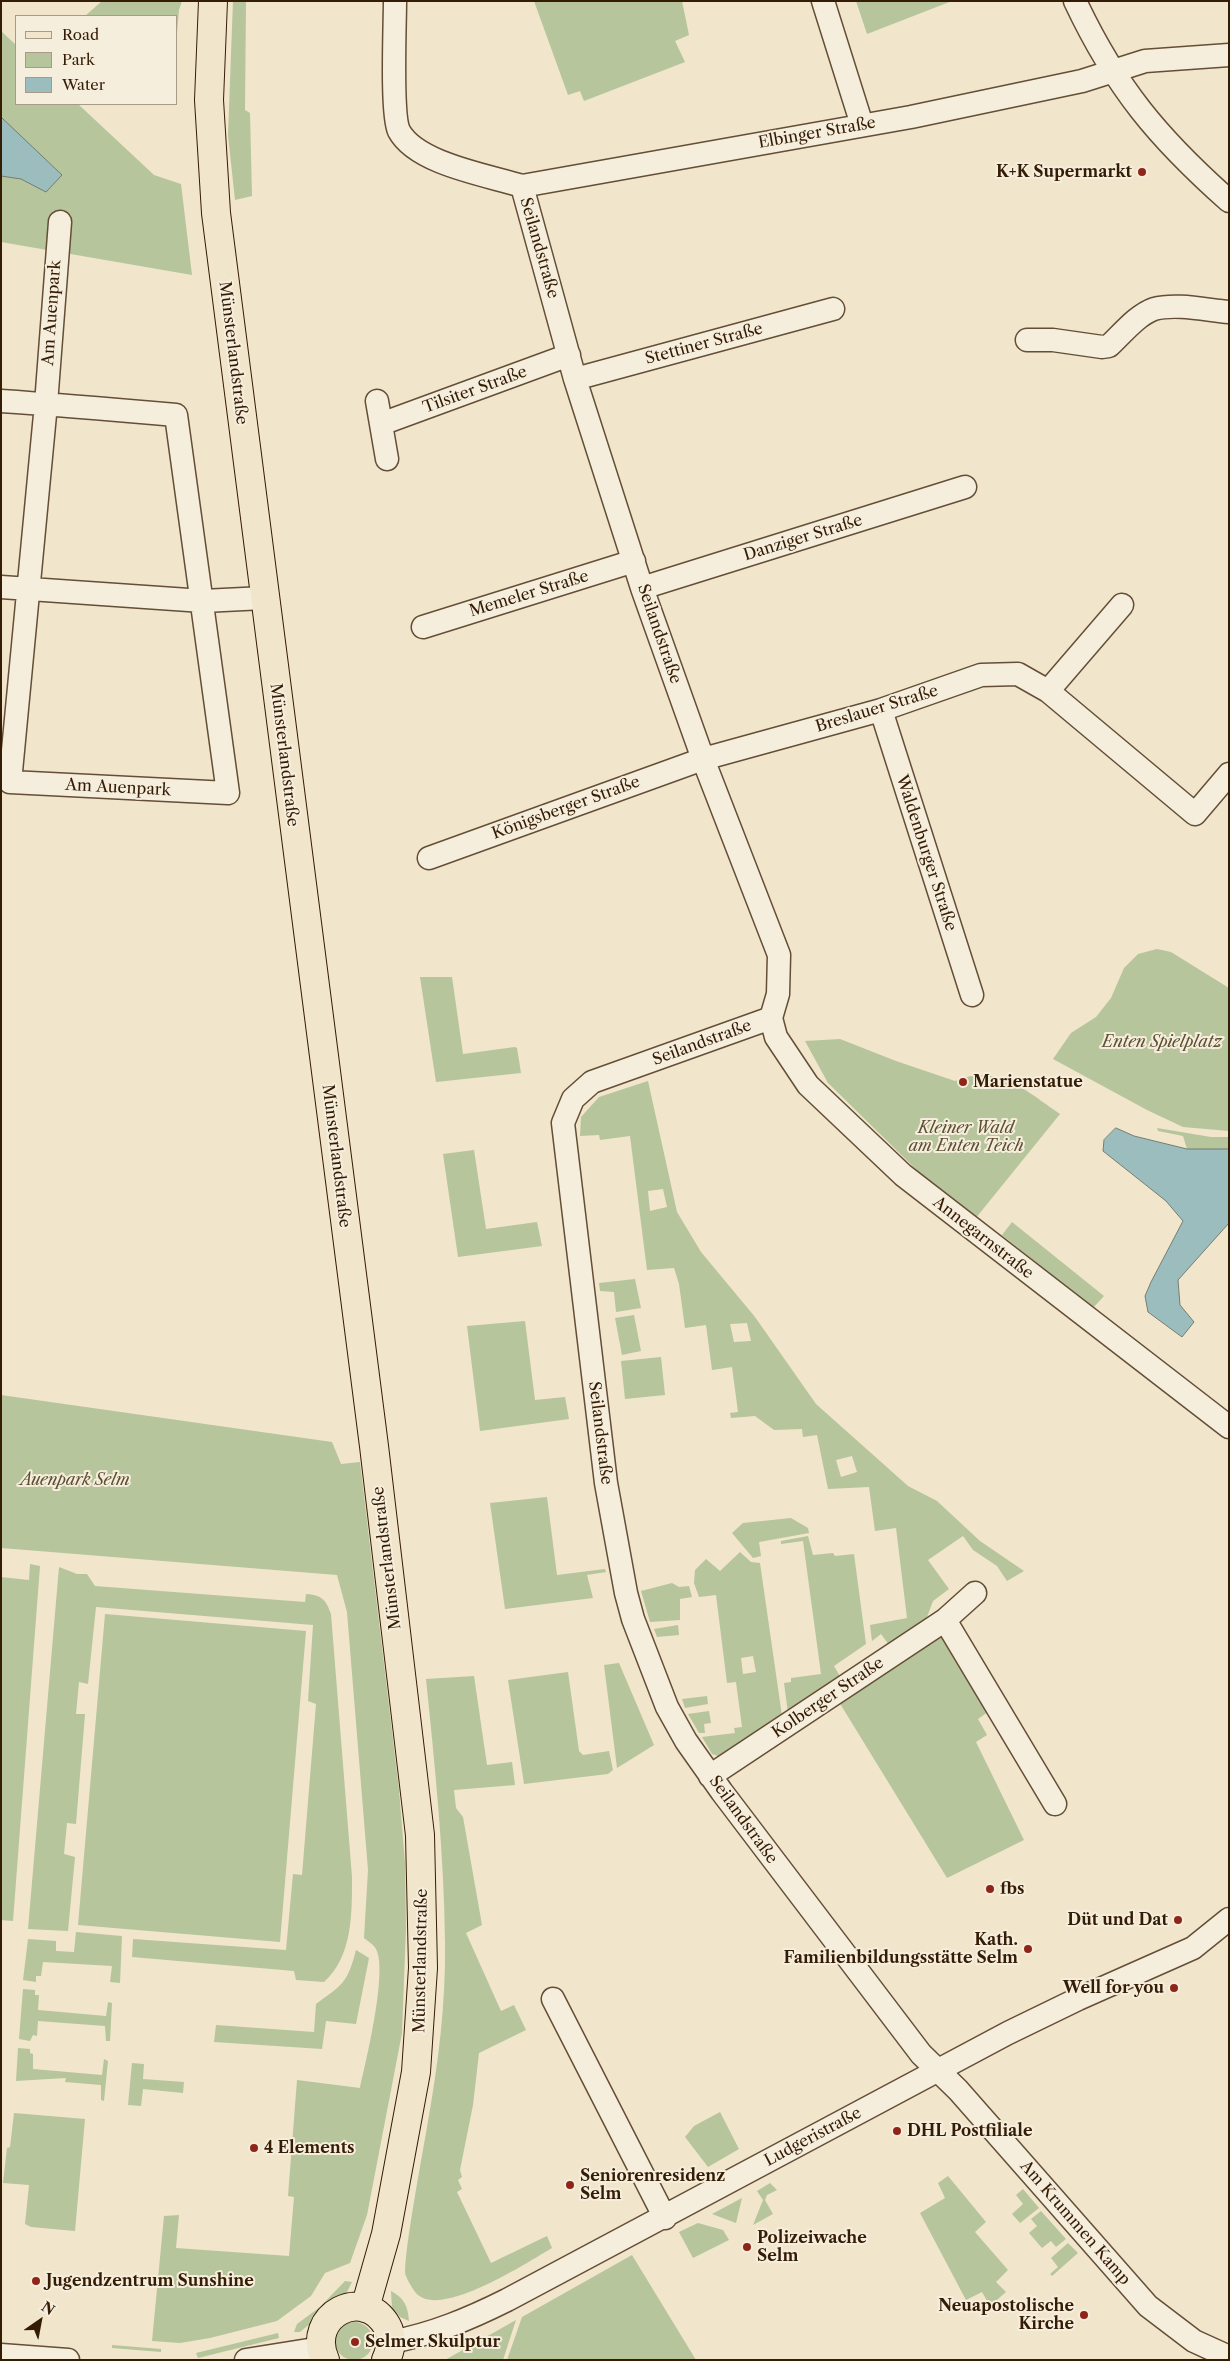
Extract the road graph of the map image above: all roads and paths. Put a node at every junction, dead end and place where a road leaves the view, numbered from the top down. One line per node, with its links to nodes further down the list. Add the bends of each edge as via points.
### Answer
1 (213, 1): 26 (main road, Münsterlandstraße, via 209,100 212,171)
2 (395, 1): 8 (street, Seilandstraße, via 398,130 410,145 433,159)
3 (823, 1): 7 (street)
4 (1075, 1): 6 (street)
5 (1229, 55): 6 (street, Elbinger Straße, via 1145,61)
6 (1111, 70): 7 (street, Elbinger Straße, via 1082,81); 9 (street, via 1136,107 1170,146)
7 (862, 125): 8 (street, Elbinger Straße)
8 (522, 186): 14 (street, Seilandstraße)
9 (1229, 201)
10 (60, 222): 18 (street, Am Auenpark)
11 (833, 309): 15 (street, Stettiner Straße)
12 (1229, 312): 13 (street, via 1173,308 1154,310 1109,346 1102,348 1053,340)
13 (1027, 340)
14 (569, 355): 15 (street, Seilandstraße); 19 (street, Tilsiter Straße)
15 (575, 379): 22 (street, Seilandstraße)
16 (1, 401): 18 (street, Am Auenpark)
17 (377, 401): 19 (street)
18 (46, 404): 25 (street, Am Auenpark); 27 (street, Am Auenpark, via 176,415)
19 (381, 424): 20 (street)
20 (387, 459)
21 (965, 487): 24 (street, Danziger Straße)
22 (634, 561): 24 (street, Seilandstraße); 29 (street, Memeler Straße)
23 (1, 587): 25 (street)
24 (642, 588): 32 (street, Seilandstraße)
25 (28, 589): 27 (street); 27 (street, Am Auenpark, via 10,782 228,793)
26 (264, 598): 27 (street); 46 (main road, Münsterlandstraße, via 374,1446 420,1835 423,1968 416,2072 386,2234)
27 (203, 602)
28 (1122, 605): 30 (street)
29 (423, 627)
30 (1048, 691): 31 (street, Breslauer Straße, via 1018,674 981,675); 33 (street, Breslauer Straße, via 1195,814)
31 (881, 710): 32 (street, Breslauer Straße); 35 (street, Waldenburger Straße)
32 (703, 758): 34 (street, Königsberger Straße); 36 (street, Seilandstraße, via 779,955 778,994)
33 (1229, 774)
34 (430, 858)
35 (972, 995)
36 (771, 1018): 37 (street, Annegarnstraße, via 776,1037 808,1085 903,1174); 40 (street, Seilandstraße, via 592,1082 573,1099 563,1123 606,1483 626,1593 667,1707)
37 (1229, 1427)
38 (975, 1594): 39 (street, Kolberger Straße)
39 (945, 1620): 40 (street, Kolberger Straße); 41 (street)
40 (710, 1776): 44 (street, Seilandstraße)
41 (1055, 1804)
42 (1229, 1919): 44 (street, Ludgeristraße, via 1193,1948 1078,1999)
43 (553, 1999): 45 (street)
44 (936, 2071): 45 (street, Ludgeristraße); 50 (street, Am Krummen Kamp, via 958,2090 1148,2306 1194,2341)
45 (664, 2218): 47 (street, Ludgeristraße, via 457,2324)
46 (365, 2308): 47 (main road, via 376,2313 389,2330); 48 (main road, via 336,2312 323,2328)
47 (388, 2351)
48 (323, 2354): 52 (street)
49 (1, 2355): 51 (street)
50 (1229, 2357)
51 (68, 2360)
52 (246, 2360)

